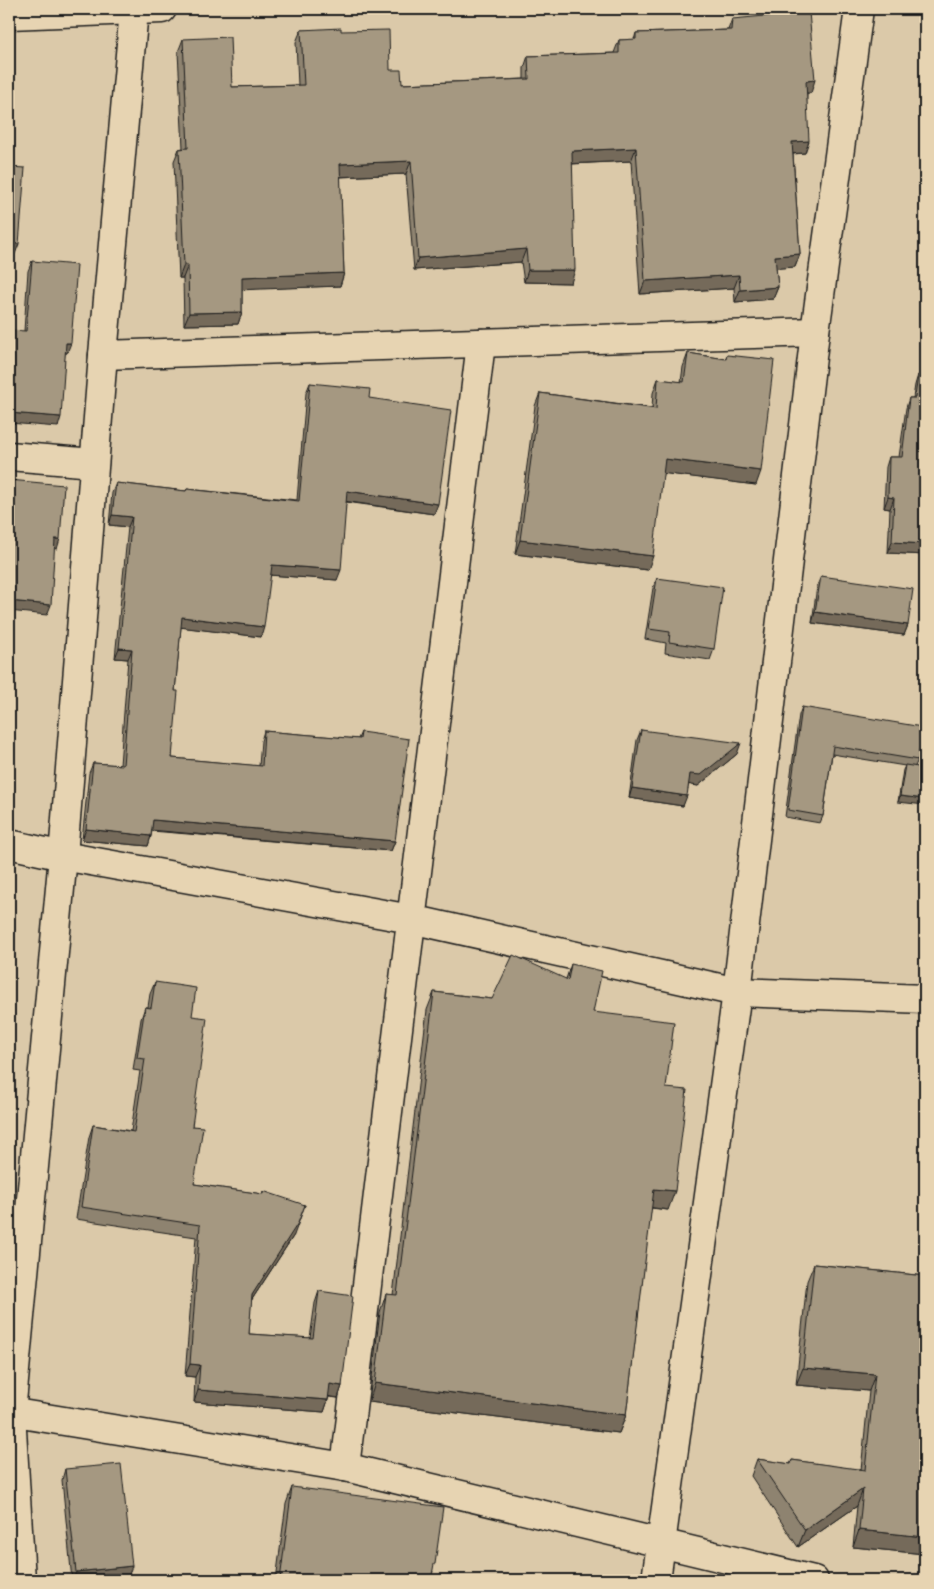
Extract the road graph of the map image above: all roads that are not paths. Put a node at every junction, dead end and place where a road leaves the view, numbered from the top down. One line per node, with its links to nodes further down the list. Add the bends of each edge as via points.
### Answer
1 (162, 9): 3 (street)
2 (859, 9): 5 (street)
3 (134, 10): 4 (street); 7 (street)
4 (9, 15)
5 (815, 332): 6 (street); 13 (street)
6 (481, 343): 7 (street); 12 (street)
7 (103, 355): 9 (street)
8 (9, 456): 9 (street)
9 (94, 463): 11 (street)
10 (9, 844): 11 (street)
11 (63, 856): 12 (street); 15 (street)
12 (411, 919): 13 (street); 16 (street)
13 (737, 992): 14 (street); 17 (street)
14 (925, 998)
15 (10, 1412): 16 (street); 18 (street)
16 (345, 1468): 17 (street)
17 (662, 1544): 19 (street); 20 (street)
18 (21, 1580)
19 (656, 1580)
20 (814, 1580)

